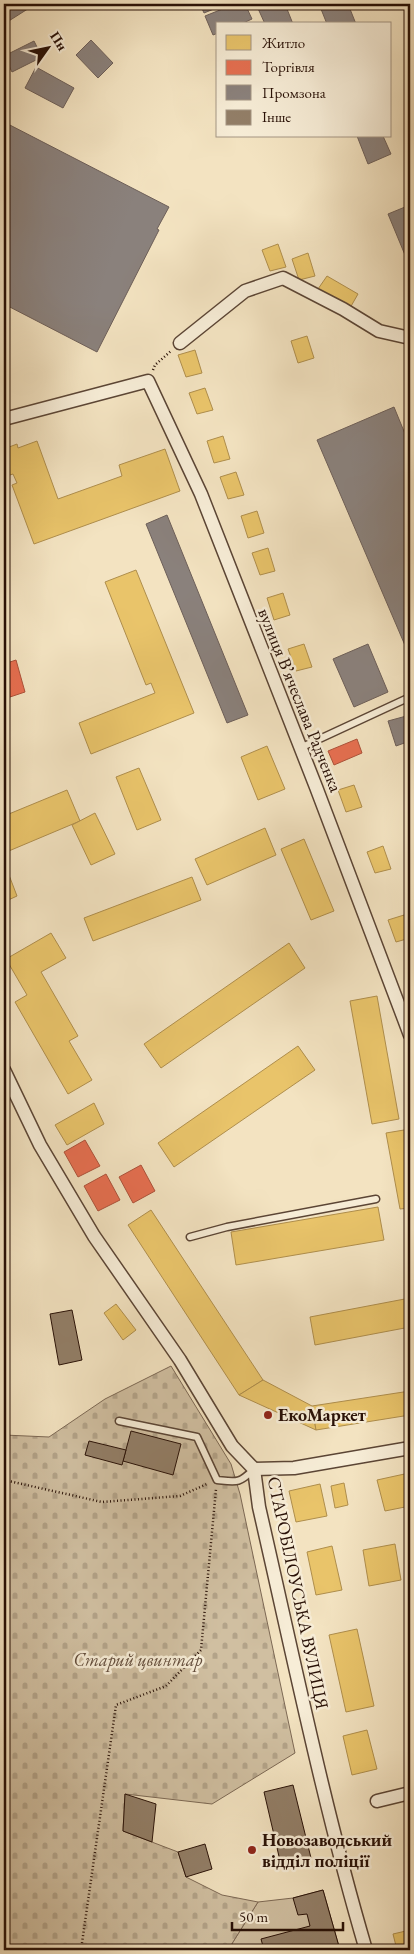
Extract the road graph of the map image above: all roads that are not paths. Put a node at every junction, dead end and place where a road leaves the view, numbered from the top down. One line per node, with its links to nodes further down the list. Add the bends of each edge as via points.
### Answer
1 (410, 338): 2 (street, via 379,332 284,278 245,291)
2 (180, 343)
3 (4, 419): 5 (street, вулиця Вʼячеслава Радченка, via 148,381 201,494)
4 (410, 697): 5 (lane)
5 (300, 749): 6 (street, вулиця Вʼячеслава Радченка)
6 (410, 1035)
7 (4, 1070): 12 (street, СТАРОБІЛОУСЬКА ВУЛИЦЯ, via 40,1145 94,1236 180,1360 232,1446)
8 (376, 1199): 9 (lane)
9 (190, 1237)
10 (119, 1420): 12 (lane, via 198,1437 217,1480 242,1481)
11 (410, 1448): 12 (street, via 294,1468)
12 (254, 1469): 15 (street, СТАРОБІЛОУСЬКА ВУЛИЦЯ, via 259,1507 328,1811)
13 (410, 1793): 14 (street)
14 (377, 1801)
15 (366, 1950)

